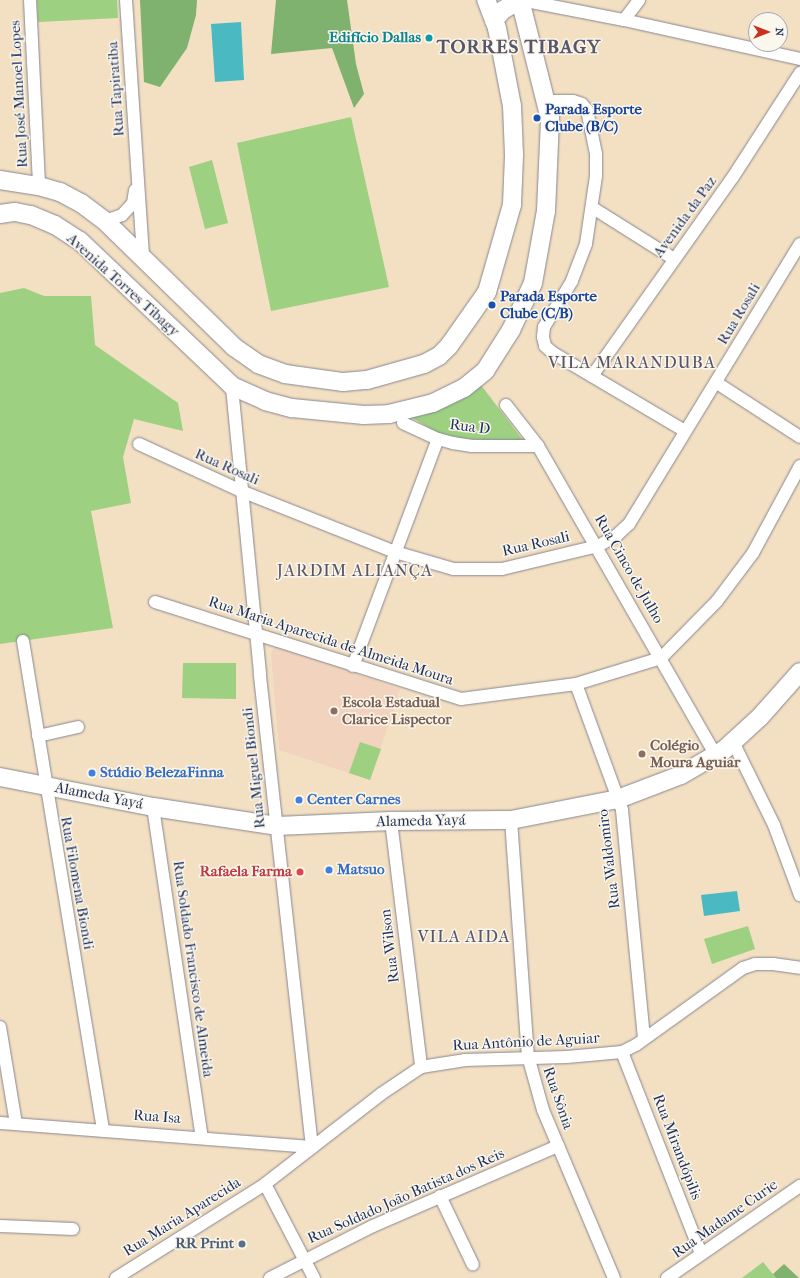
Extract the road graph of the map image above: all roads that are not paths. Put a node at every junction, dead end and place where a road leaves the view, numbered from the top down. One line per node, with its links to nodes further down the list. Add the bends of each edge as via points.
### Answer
1 (30, 0): 13 (street, Rua José Manoel Lopes)
2 (126, 0): 11 (street, Rua Tapiratiba)
3 (486, 0): 6 (main road)
4 (521, 0): 6 (main road, via 503,10); 7 (street); 10 (main road, Avenida Torres Tibagy)
5 (639, 0): 7 (street)
6 (494, 20): 18 (main road, via 512,106 512,205 486,292 459,335 439,356 404,371 367,380 343,382 285,374 258,364 234,348)
7 (624, 20): 8 (street)
8 (800, 59)
9 (800, 73): 19 (street, Avenida da Paz, via 733,177)
10 (547, 101): 14 (street, via 573,101 582,104 591,119 596,154); 22 (main road, Avenida Torres Tibagy, via 550,152 546,211 533,283 510,330 485,371 464,388 434,403 389,414 331,414 292,408 265,401)
11 (138, 177): 16 (street, Rua Tapiratiba, via 133,203 122,215); 18 (street, Rua Tapiratiba)
12 (0, 180): 13 (main road)
13 (39, 186): 16 (main road, via 60,192 81,203)
14 (593, 208): 19 (street); 20 (street, via 586,244 572,281 544,327 543,337 545,346 553,353)
15 (0, 214): 22 (main road, Avenida Torres Tibagy, via 15,212 31,215 55,225 80,241)
16 (105, 221): 18 (main road)
17 (800, 244): 21 (street, Rua Rosali)
18 (143, 259)
19 (674, 259): 20 (street, Avenida da Paz)
20 (592, 376): 25 (street)
21 (716, 383): 25 (street, Rua Rosali); 26 (street)
22 (232, 386): 31 (street, Rua Miguel Biondi)
23 (506, 406): 29 (street, Rua Cinco de Julho)
24 (403, 423): 27 (street, Rua D)
25 (685, 431): 32 (street, Rua Rosali, via 629,524 616,536)
26 (800, 437)
27 (438, 439): 29 (street, Rua D, via 472,446); 33 (street)
28 (138, 444): 31 (street, Rua Rosali)
29 (538, 446): 32 (street, Rua Cinco de Julho)
30 (800, 466): 37 (street, via 753,553 717,601)
31 (241, 491): 33 (street, Rua Rosali); 35 (street, Rua Miguel Biondi)
32 (598, 546): 33 (street, Rua Rosali, via 502,569 466,571 437,566); 37 (street, Rua Cinco de Julho)
33 (395, 552): 38 (street)
34 (155, 602): 35 (street, Rua Maria Aparecida de Almeida Moura)
35 (256, 633): 38 (street, Rua Maria Aparecida de Almeida Moura); 51 (street, Rua Miguel Biondi)
36 (23, 641): 42 (street, Rua Filomena Biondi)
37 (661, 658): 40 (street, Rua Maria Aparecida de Almeida Moura); 44 (street, Rua Cinco de Julho)
38 (353, 666): 40 (street, Rua Maria Aparecida de Almeida Moura, via 461,699)
39 (800, 672): 43 (main road, Alameda Yayá)
40 (576, 684): 47 (street, Rua Waldomiro)
41 (78, 727): 42 (street)
42 (38, 736): 46 (street, Rua Filomena Biondi)
43 (733, 742): 44 (main road, Alameda Yayá); 52 (street, via 774,825)
44 (716, 755): 47 (main road, Alameda Yayá, via 681,775)
45 (0, 777): 46 (main road, Alameda Yayá)
46 (45, 786): 48 (main road, Alameda Yayá); 61 (street, Rua Filomena Biondi)
47 (618, 799): 49 (main road, Alameda Yayá); 55 (street, Rua Waldomiro, via 622,810)
48 (153, 807): 51 (main road, Alameda Yayá); 62 (street, Rua Soldado Francisco de Almeida)
49 (510, 820): 50 (main road, Alameda Yayá); 57 (street, Rua Sônia)
50 (391, 821): 51 (main road, Alameda Yayá); 58 (street, Rua Wilson)
51 (276, 826): 64 (street, Rua Miguel Biondi)
52 (800, 895)
53 (800, 968): 55 (street, Rua Antônio de Aguiar, via 773,964 743,968)
54 (0, 1027): 60 (street)
55 (644, 1037): 56 (street, Rua Antônio de Aguiar, via 636,1045)
56 (622, 1052): 57 (street, Rua Antônio de Aguiar, via 573,1057); 70 (street, Rua Mirandópilis)
57 (528, 1056): 58 (street, Rua Antônio de Aguiar, via 465,1060); 63 (street, Rua Sônia)
58 (421, 1067): 64 (street, Rua Antônio de Aguiar)
59 (0, 1123): 60 (street, Rua Isa)
60 (16, 1124): 61 (street, Rua Isa)
61 (103, 1130): 62 (street, Rua Isa)
62 (202, 1137): 64 (street, Rua Isa)
63 (558, 1146): 67 (street, Rua Soldado João Batista dos Reis); 76 (street, Rua Sônia)
64 (312, 1147): 65 (street, Rua Antônio de Aguiar)
65 (265, 1184): 71 (street); 73 (street, Rua Maria Aparecida)
66 (800, 1186): 70 (street, Rua Madame Curie)
67 (440, 1196): 71 (street, Rua Soldado João Batista dos Reis); 72 (street)
68 (0, 1226): 69 (street)
69 (73, 1229)
70 (701, 1254): 77 (street, Rua Madame Curie)
71 (305, 1259): 74 (street, Rua Soldado João Batista dos Reis); 75 (street)
72 (473, 1265)
73 (116, 1278)
74 (270, 1278)
75 (314, 1278)
76 (614, 1278)
77 (667, 1278)

